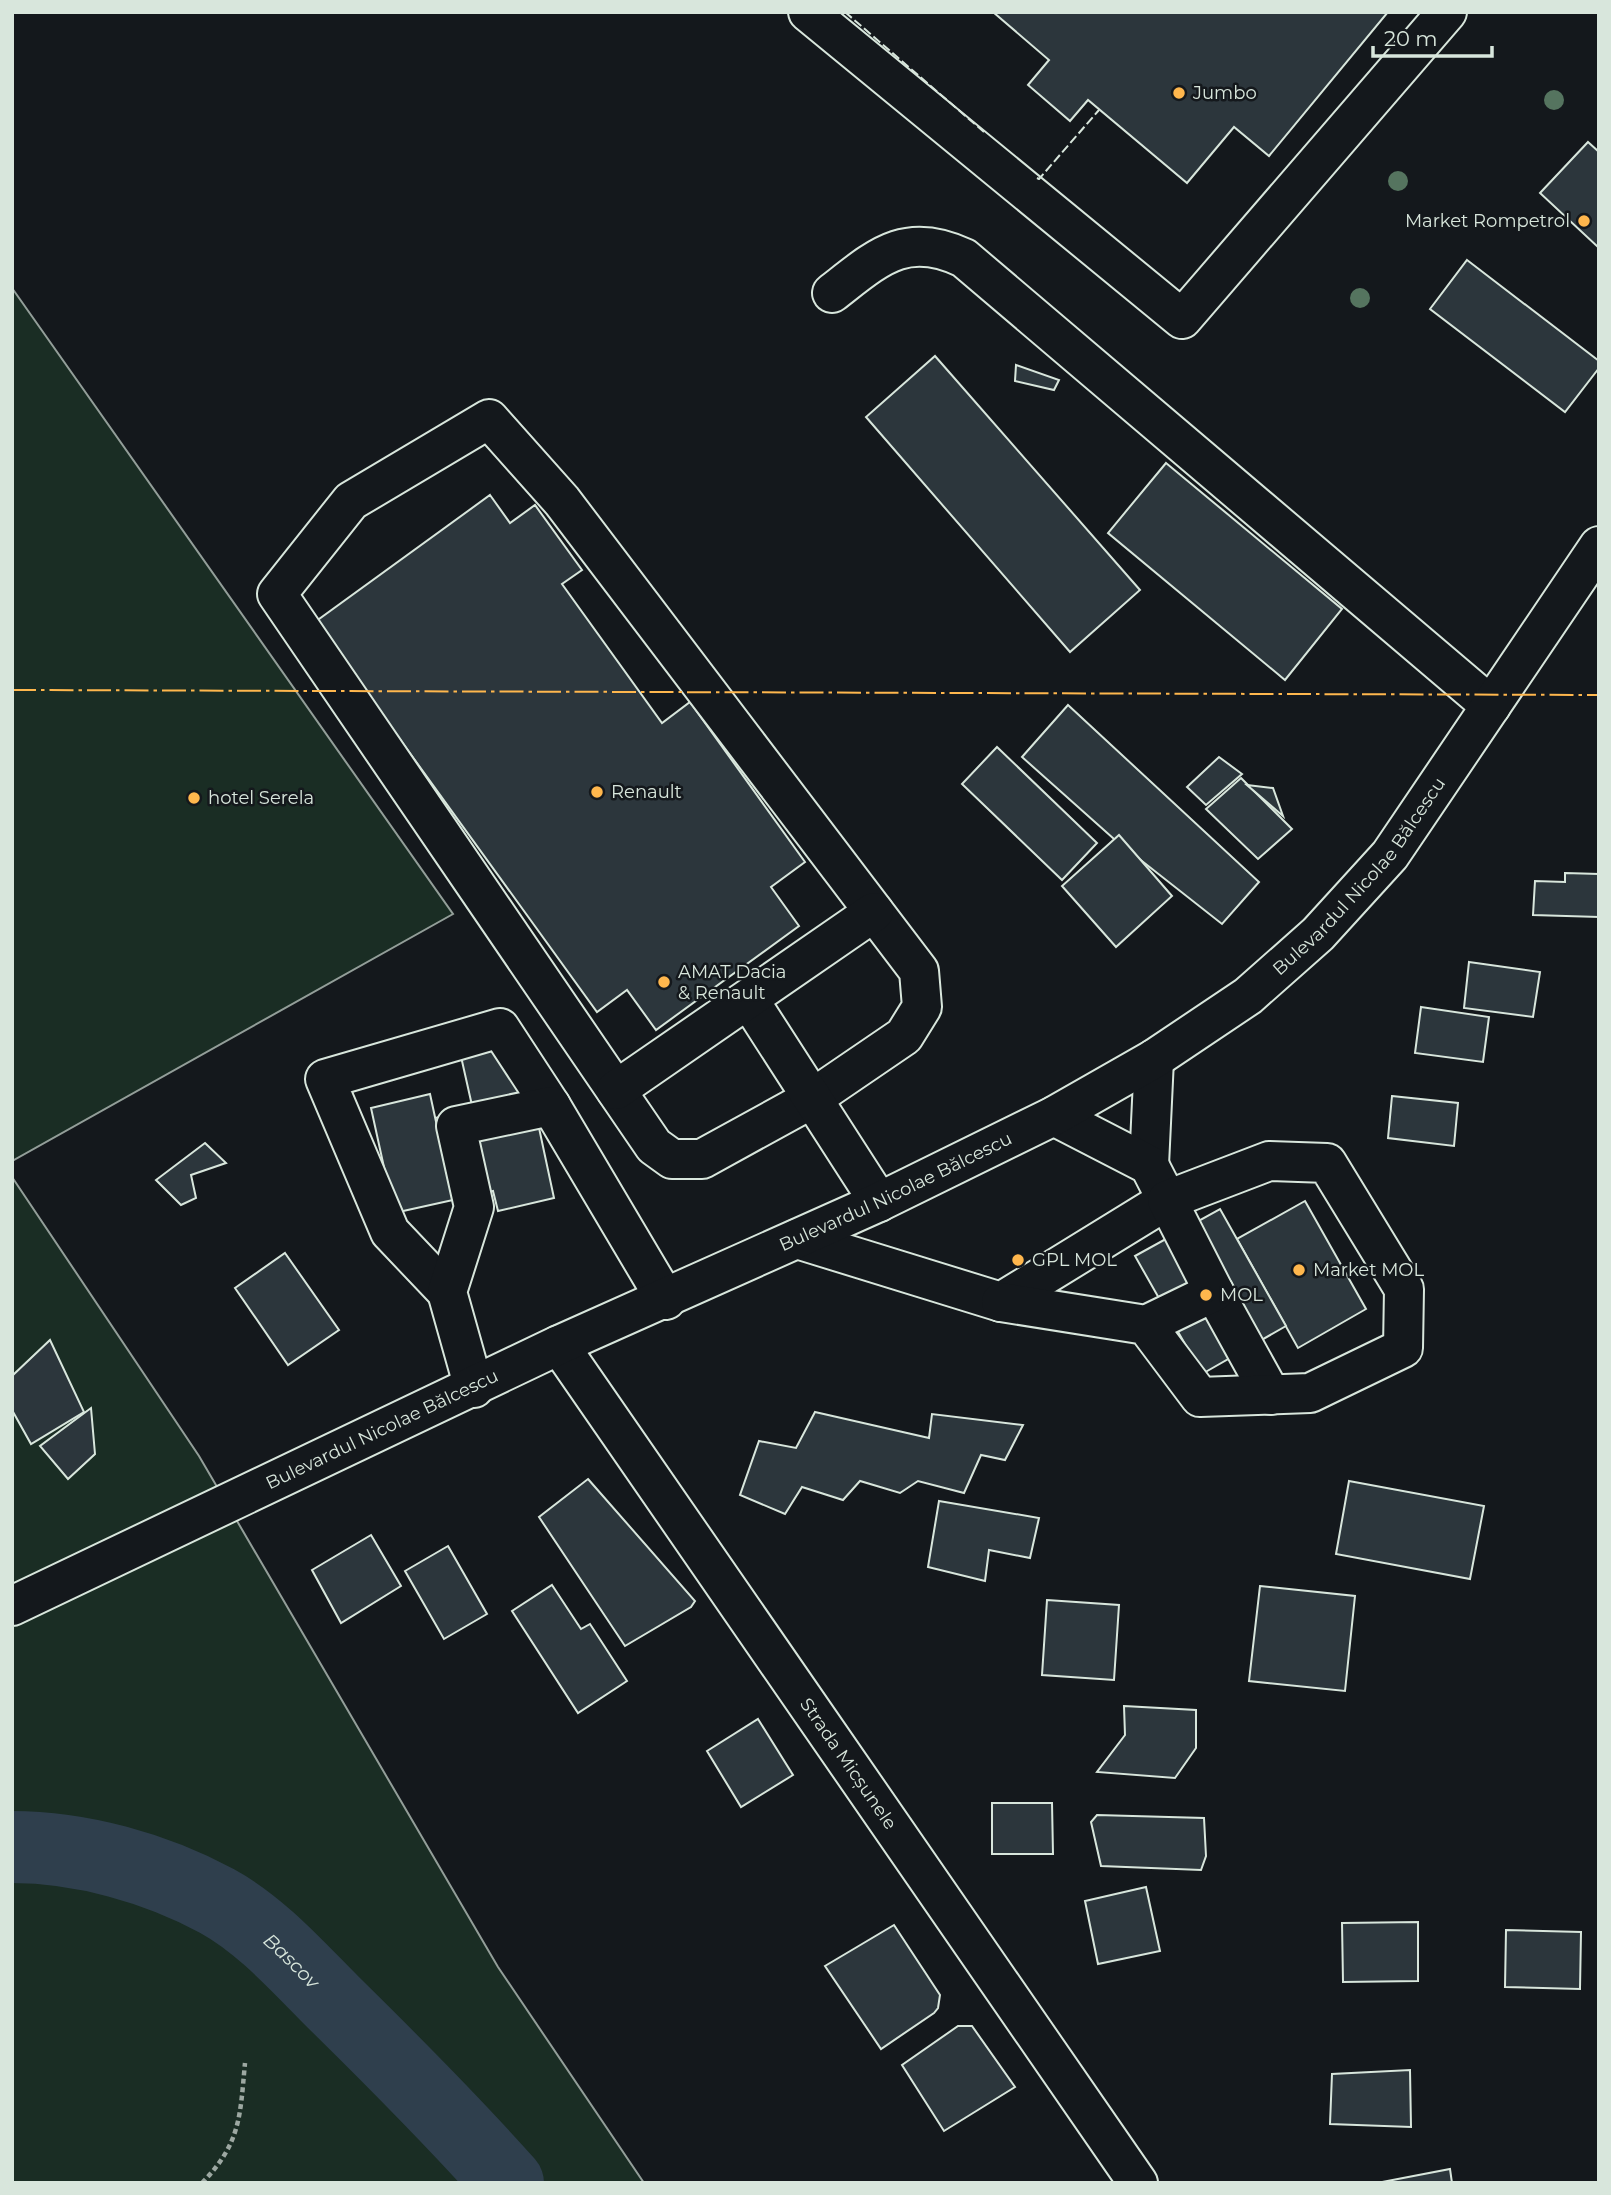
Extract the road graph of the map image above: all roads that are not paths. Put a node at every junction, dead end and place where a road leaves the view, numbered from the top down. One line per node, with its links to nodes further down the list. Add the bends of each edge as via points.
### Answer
1 (807, 12): 2 (main road, via 1182,319)
2 (1447, 12)
3 (832, 293): 5 (main road, via 897,248 928,246 964,258)
4 (1599, 546): 5 (main road, Bulevardul Nicolae Bălcescu)
5 (1491, 706): 8 (main road, Bulevardul Nicolae Bălcescu, via 1390,855 1318,934 1248,996)
6 (874, 912): 7 (main road); 9 (main road, via 562,501 489,419 351,501 277,594); 10 (main road, via 919,971 922,1007 904,1036)
7 (749, 1000): 9 (main road); 10 (main road)
8 (1154, 1059): 12 (main road, Bulevardul Nicolae Bălcescu); 13 (main road)
9 (616, 1090): 10 (main road, via 654,1146 672,1159 702,1159)
10 (813, 1098): 15 (main road)
11 (551, 1106): 17 (main road, via 457,1126 474,1207); 17 (main road, via 500,1028 325,1079 390,1232); 19 (main road)
12 (1054, 1116): 13 (main road); 15 (main road, Bulevardul Nicolae Bălcescu)
13 (1149, 1165): 14 (main road)
14 (1167, 1200): 18 (main road); 20 (main road); 24 (main road, via 1269,1161 1327,1163 1404,1289 1403,1348 1310,1393)
15 (879, 1202): 16 (main road, Bulevardul Nicolae Bălcescu)
16 (797, 1239): 19 (main road, Bulevardul Nicolae Bălcescu); 20 (main road)
17 (447, 1292): 23 (main road)
18 (1214, 1292): 21 (main road); 24 (main road)
19 (666, 1300): 22 (main road, Bulevardul Nicolae Bălcescu)
20 (1001, 1302): 21 (main road)
21 (1146, 1325): 24 (main road, via 1200,1397)
22 (559, 1345): 23 (main road, Bulevardul Nicolae Bălcescu); 26 (main road, Strada Micșunele)
23 (474, 1388): 25 (main road, Bulevardul Nicolae Bălcescu)
24 (1271, 1395)
25 (12, 1606)
26 (1138, 2183)

